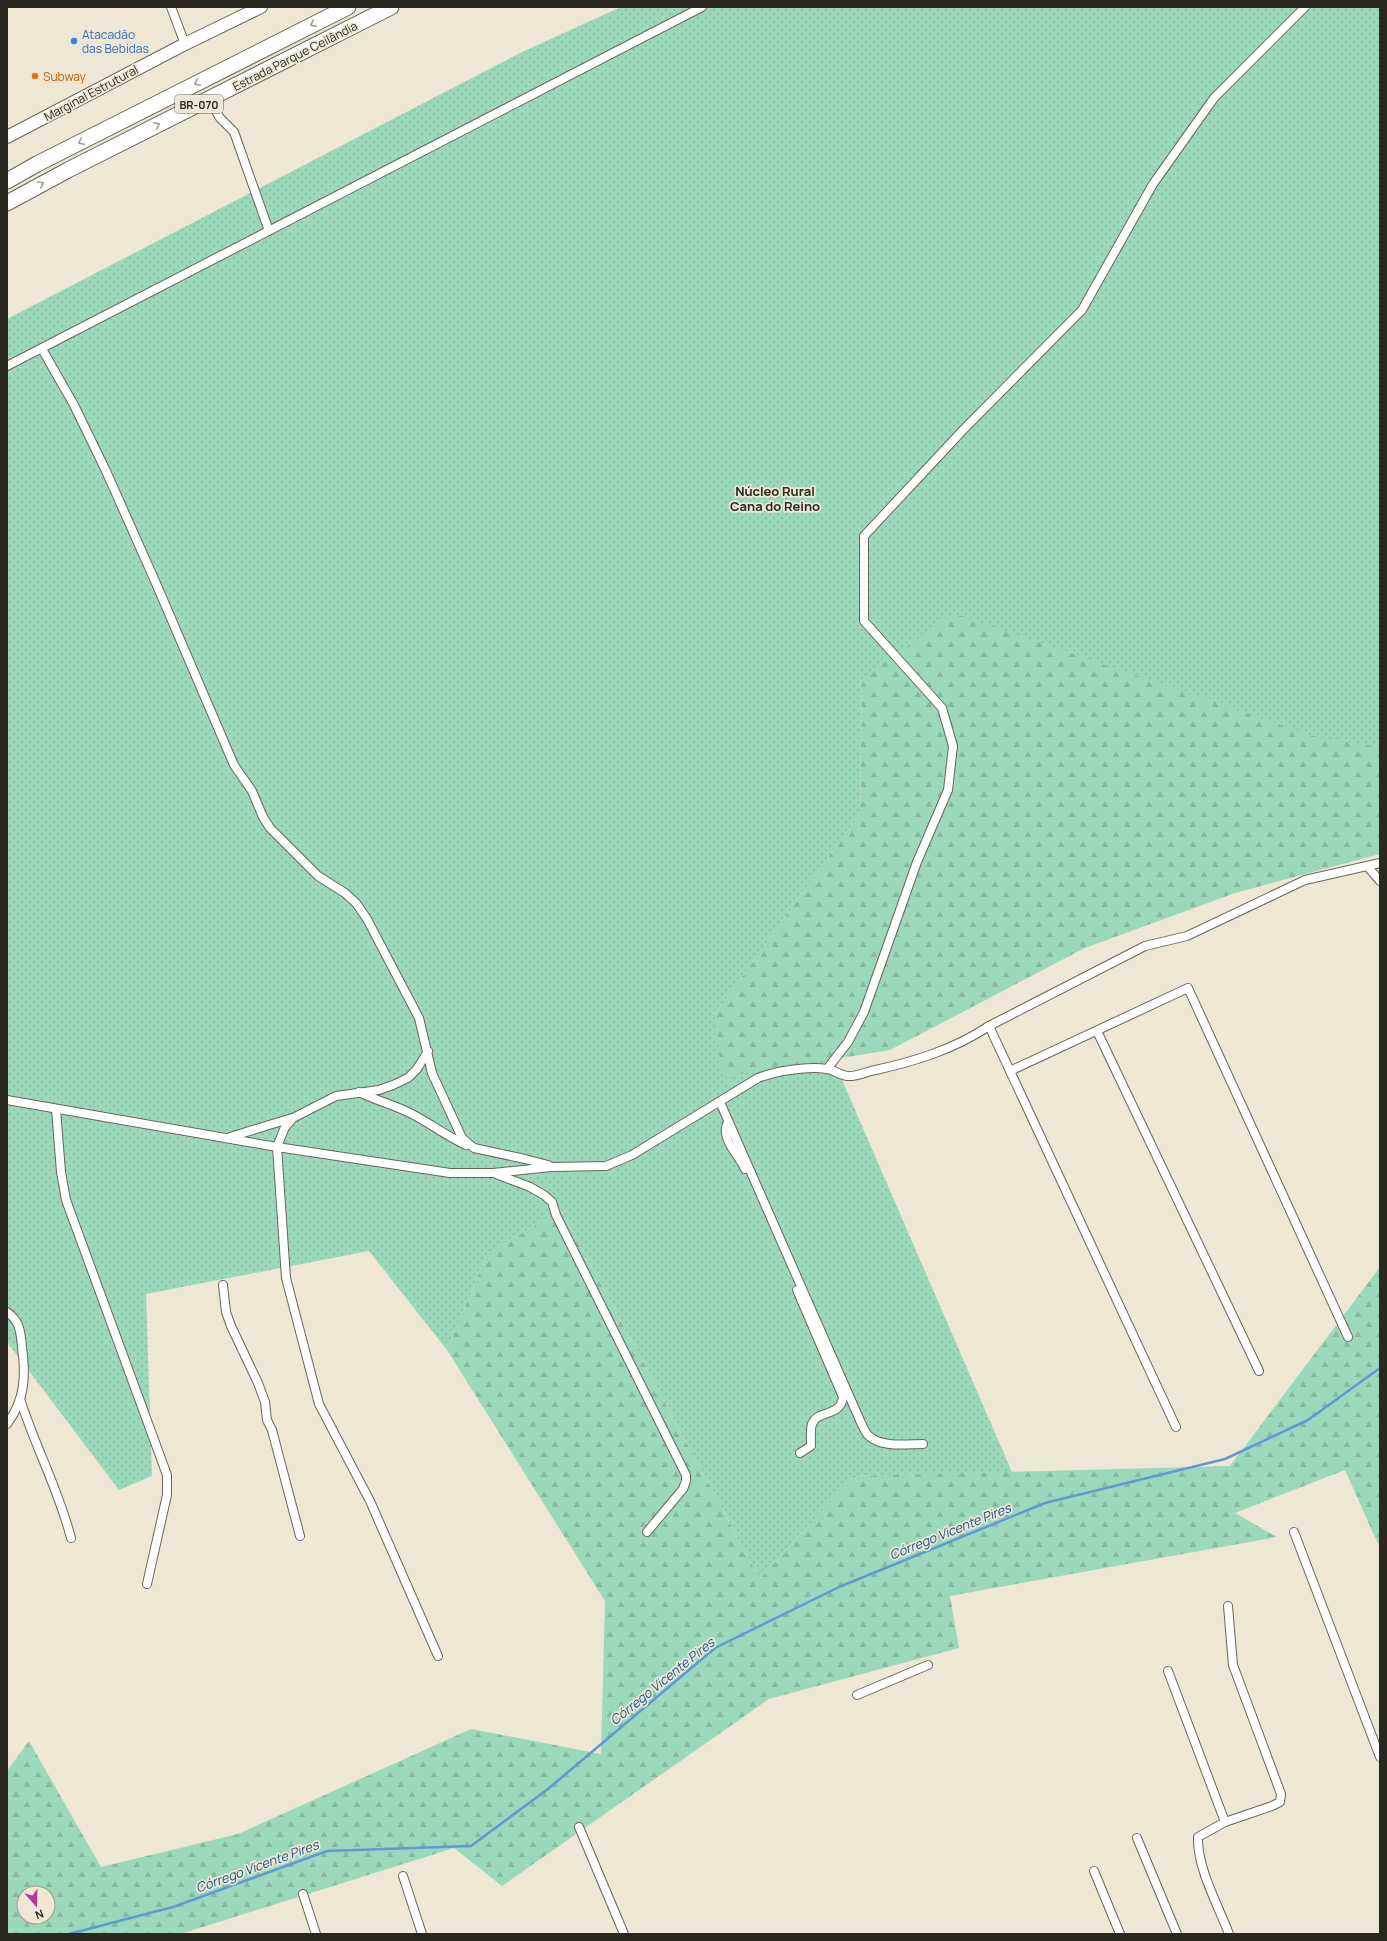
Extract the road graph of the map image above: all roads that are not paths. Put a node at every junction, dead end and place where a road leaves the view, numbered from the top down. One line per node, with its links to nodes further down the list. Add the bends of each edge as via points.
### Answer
1 (171, 7): 7 (street)
2 (261, 7): 7 (street, Marginal Estrutural)
3 (348, 7): 10 (highway, Estrada Parque Ceilândia / BR-070, one-way to 10)
4 (392, 7): 8 (highway, Estrada Parque Ceilândia / BR-070)
5 (702, 7): 14 (street)
6 (1305, 7): 23 (street, via 1214,98 1153,184 1082,310 963,430 864,536 864,621 942,708 953,746 948,790 917,862 864,1012 848,1042)
7 (185, 44): 9 (street, Marginal Estrutural)
8 (210, 99): 13 (highway, Estrada Parque Ceilândia / BR-070, one-way to 8); 14 (street, via 220,118 234,132)
9 (7, 137)
10 (37, 164): 11 (highway, via 26,164); 12 (highway, Estrada Parque Ceilândia / BR-070)
11 (7, 172)
12 (7, 181)
13 (7, 203)
14 (269, 230): 15 (street)
15 (42, 349): 16 (street); 22 (street, via 86,430 155,581 234,765 252,791 263,818 318,876 356,903 419,1018)
16 (7, 366)
17 (1380, 863): 18 (street)
18 (1367, 866): 19 (street); 20 (street, via 1306,880 1186,936 1145,946)
19 (1380, 881)
20 (989, 1026): 23 (street, via 970,1039 904,1064 848,1076); 24 (street)
21 (1097, 1031): 24 (street); 38 (street, via 1188,988); 39 (street)
22 (428, 1051): 25 (street, via 408,1078 379,1090); 33 (street, via 432,1072 449,1111 462,1138)
23 (827, 1069): 27 (street, via 773,1072 758,1078)
24 (1010, 1071): 42 (street)
25 (358, 1092): 29 (street, via 336,1096); 33 (street, via 408,1112 432,1124 451,1138)
26 (7, 1100): 28 (street)
27 (720, 1102): 30 (street); 34 (street, via 632,1155 606,1166)
28 (56, 1109): 31 (street); 49 (street, via 66,1200 167,1475 167,1495)
29 (293, 1118): 31 (street); 32 (street, via 285,1127)
30 (728, 1122): 43 (street, via 862,1425 869,1436 882,1442); 44 (street, via 725,1127 727,1139 743,1164 843,1397 842,1405 838,1409 814,1421 811,1446)
31 (228, 1138): 32 (street)
32 (277, 1147): 35 (street, via 450,1173); 51 (street, via 286,1278 319,1404 370,1501)
33 (474, 1148): 34 (street)
34 (552, 1166): 35 (street)
35 (493, 1173): 45 (street, via 530,1186 552,1202 556,1215 686,1475 682,1489)
36 (223, 1285): 47 (street, via 226,1312 231,1326 265,1402 267,1420 272,1430)
37 (7, 1312): 40 (street, via 16,1321 20,1333 25,1371)
38 (1348, 1337)
39 (1259, 1371)
40 (20, 1399): 41 (street, via 14,1415); 48 (street, via 64,1511)
41 (7, 1424)
42 (1176, 1427)
43 (923, 1444)
44 (800, 1453)
45 (647, 1532)
46 (1294, 1532): 55 (street)
47 (300, 1536)
48 (71, 1538)
49 (147, 1584)
50 (1228, 1606): 56 (street, via 1233,1665 1282,1794 1280,1802 1272,1806)
51 (438, 1656)
52 (928, 1665): 54 (street)
53 (1168, 1671): 56 (street)
54 (857, 1695)
55 (1380, 1757)
56 (1225, 1822): 67 (street, via 1198,1837 1198,1848 1201,1864)
57 (579, 1827): 64 (street)
58 (1137, 1838): 66 (street)
59 (1094, 1871): 65 (street)
60 (403, 1876): 63 (street)
61 (303, 1894): 62 (street)
62 (316, 1934)
63 (422, 1934)
64 (624, 1934)
65 (1120, 1934)
66 (1178, 1934)
67 (1229, 1934)

